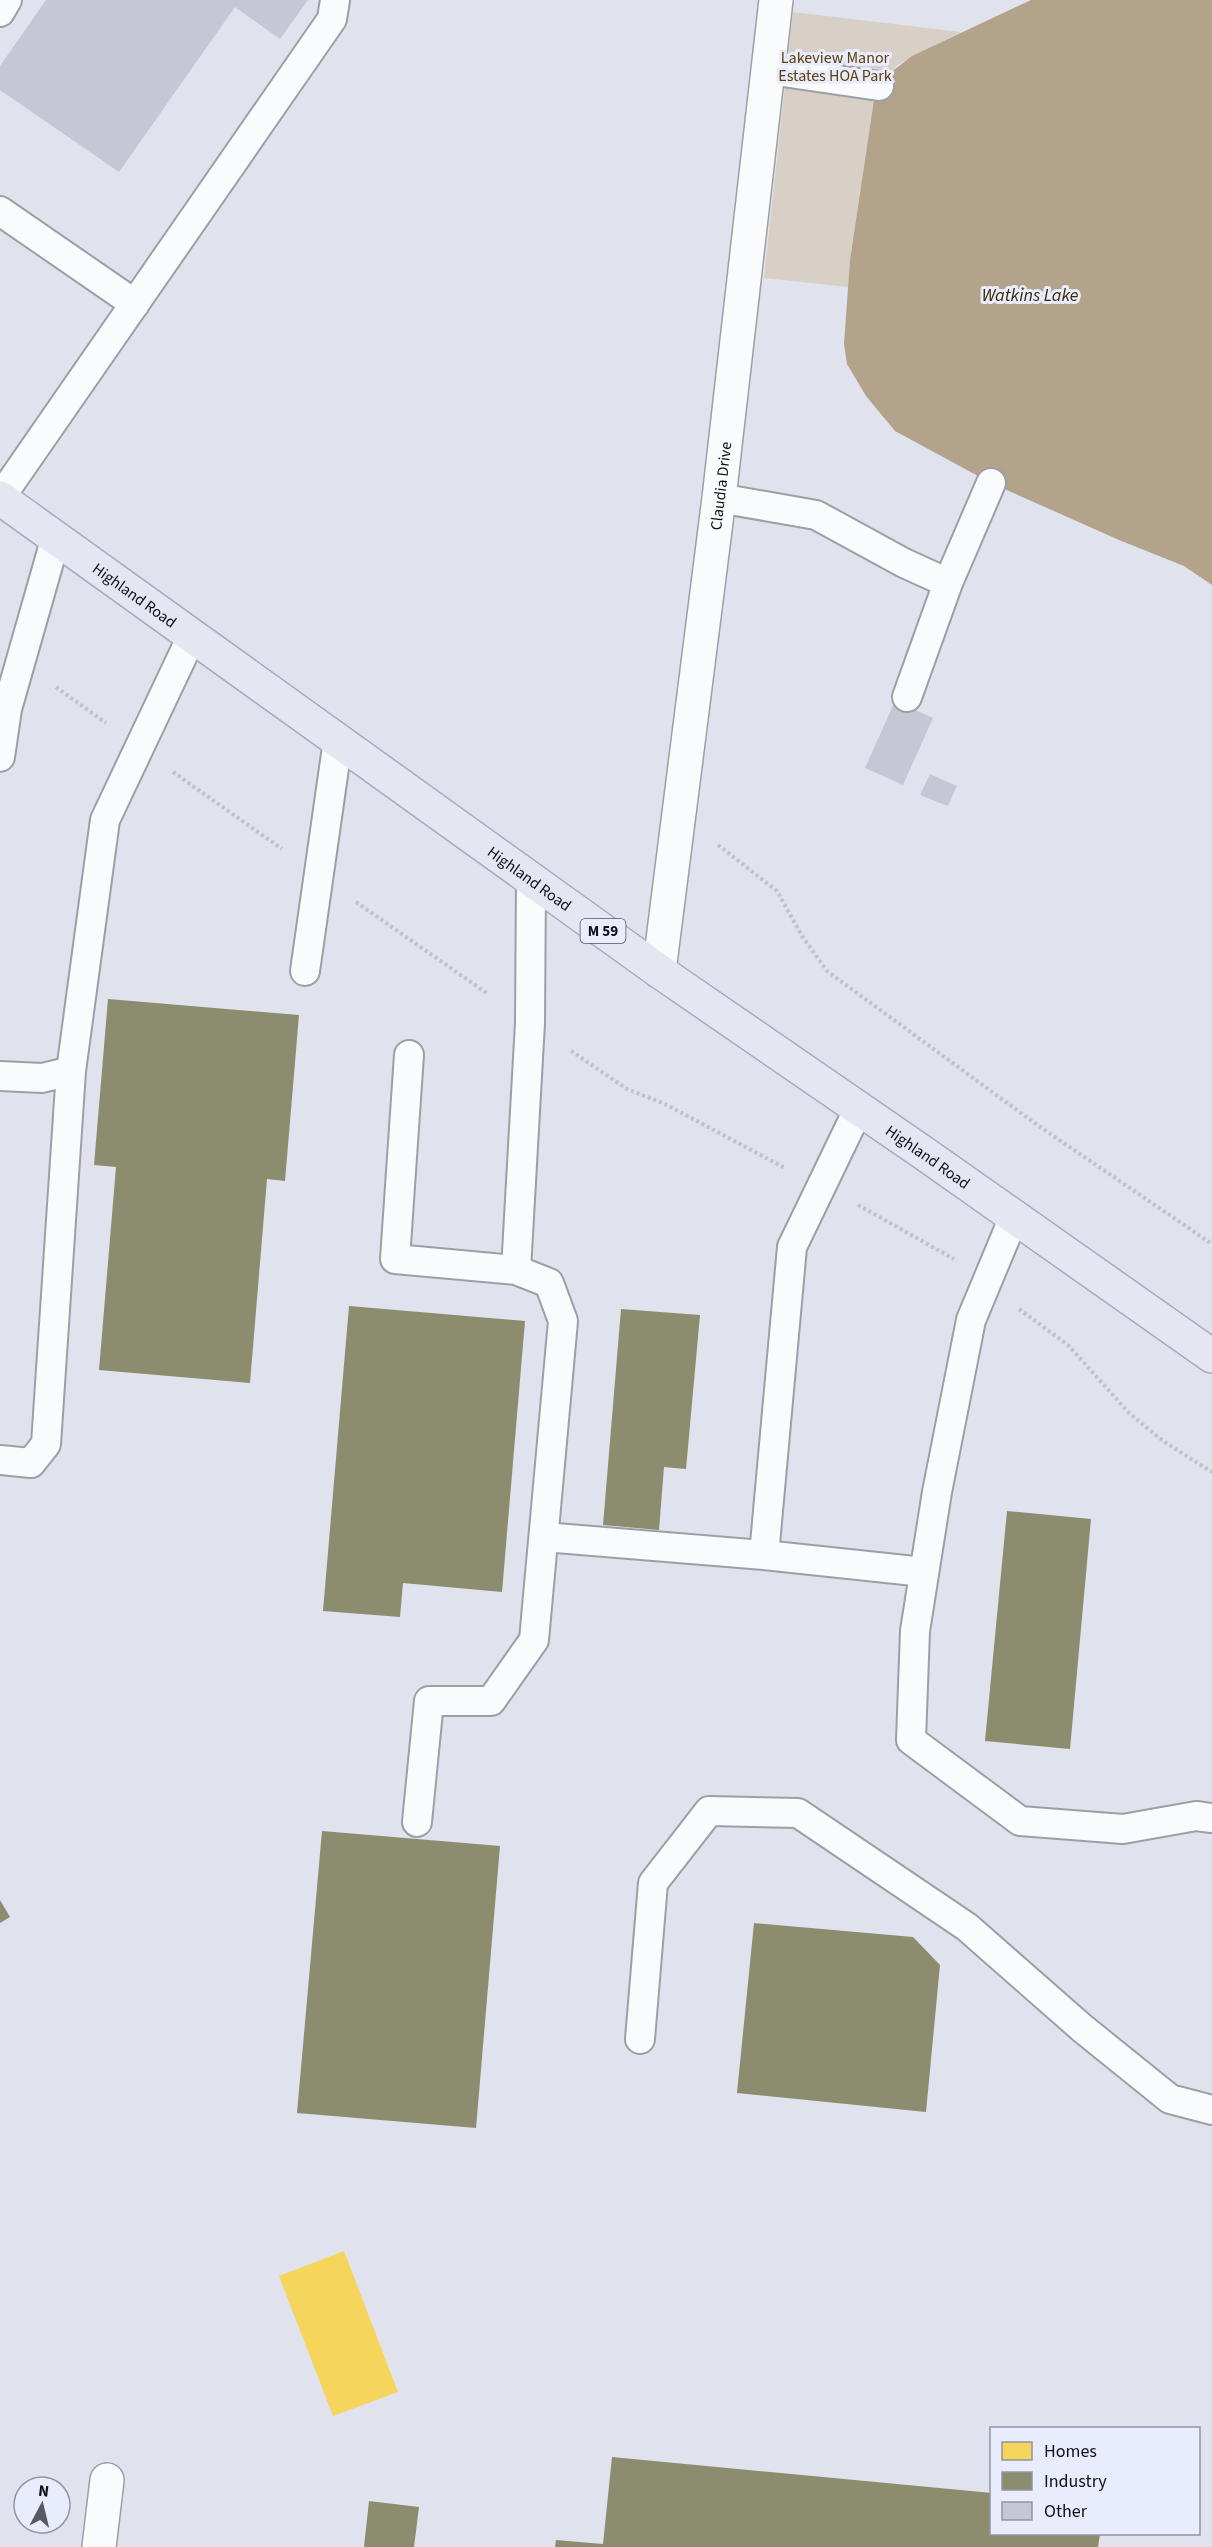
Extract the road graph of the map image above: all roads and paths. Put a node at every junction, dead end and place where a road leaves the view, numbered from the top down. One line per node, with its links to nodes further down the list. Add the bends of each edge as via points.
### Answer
1 (7, 0): 4 (lane)
2 (335, 0): 8 (lane, via 332,19)
3 (776, 0): 5 (street, Claudia Drive)
4 (0, 12)
5 (770, 70): 6 (lane); 11 (street, Claudia Drive)
6 (879, 86)
7 (0, 211): 8 (lane)
8 (135, 304): 10 (lane)
9 (991, 483): 13 (lane)
10 (0, 498): 12 (highway, Highland Road / M 59)
11 (719, 498): 13 (lane, via 816,515); 20 (street, Claudia Drive)
12 (56, 537): 14 (highway, Highland Road / M 59); 15 (lane)
13 (948, 583): 16 (lane)
14 (192, 636): 17 (highway, Highland Road / M 59); 18 (lane)
15 (20, 661): 18 (path); 19 (lane)
16 (907, 697)
17 (338, 740): 21 (lane); 22 (highway, Highland Road / M 59)
18 (139, 747): 21 (path); 27 (lane, via 105,820)
19 (0, 757)
20 (678, 817): 24 (street, Claudia Drive); 32 (path, via 777,891 827,971 1036,1124)
21 (318, 875): 23 (lane); 25 (path)
22 (531, 879): 24 (highway, Highland Road / M 59); 25 (lane)
23 (304, 971)
24 (659, 971): 29 (highway, Highland Road / M 59)
25 (530, 1023): 30 (path, via 627,1089 665,1104); 33 (lane)
26 (409, 1055): 33 (lane, via 395,1259)
27 (71, 1071): 28 (lane, via 42,1078); 36 (lane, via 46,1444 31,1463)
28 (0, 1076)
29 (859, 1108): 30 (lane); 31 (highway, Highland Road / M 59)
30 (821, 1186): 34 (path, via 953,1258); 39 (lane, via 792,1247)
31 (1014, 1217): 34 (lane); 35 (highway, Highland Road / M 59)
32 (1212, 1244)
33 (516, 1270): 38 (lane, via 549,1283 563,1321)
34 (986, 1284): 37 (path, via 1068,1345 1129,1413 1163,1441); 40 (lane, via 971,1320)
35 (1212, 1356)
36 (0, 1460)
37 (1212, 1472)
38 (544, 1537): 39 (lane); 42 (lane, via 534,1640 491,1701 429,1701)
39 (764, 1555): 40 (lane)
40 (924, 1572): 41 (lane, via 915,1631 911,1740 1020,1821 1123,1828 1196,1816)
41 (1212, 1818)
42 (417, 1822)
43 (640, 2039): 44 (lane, via 653,1883 709,1811 798,1813 967,1927 1170,2099)
44 (1212, 2110)
45 (107, 2480): 46 (street)
46 (99, 2547)

